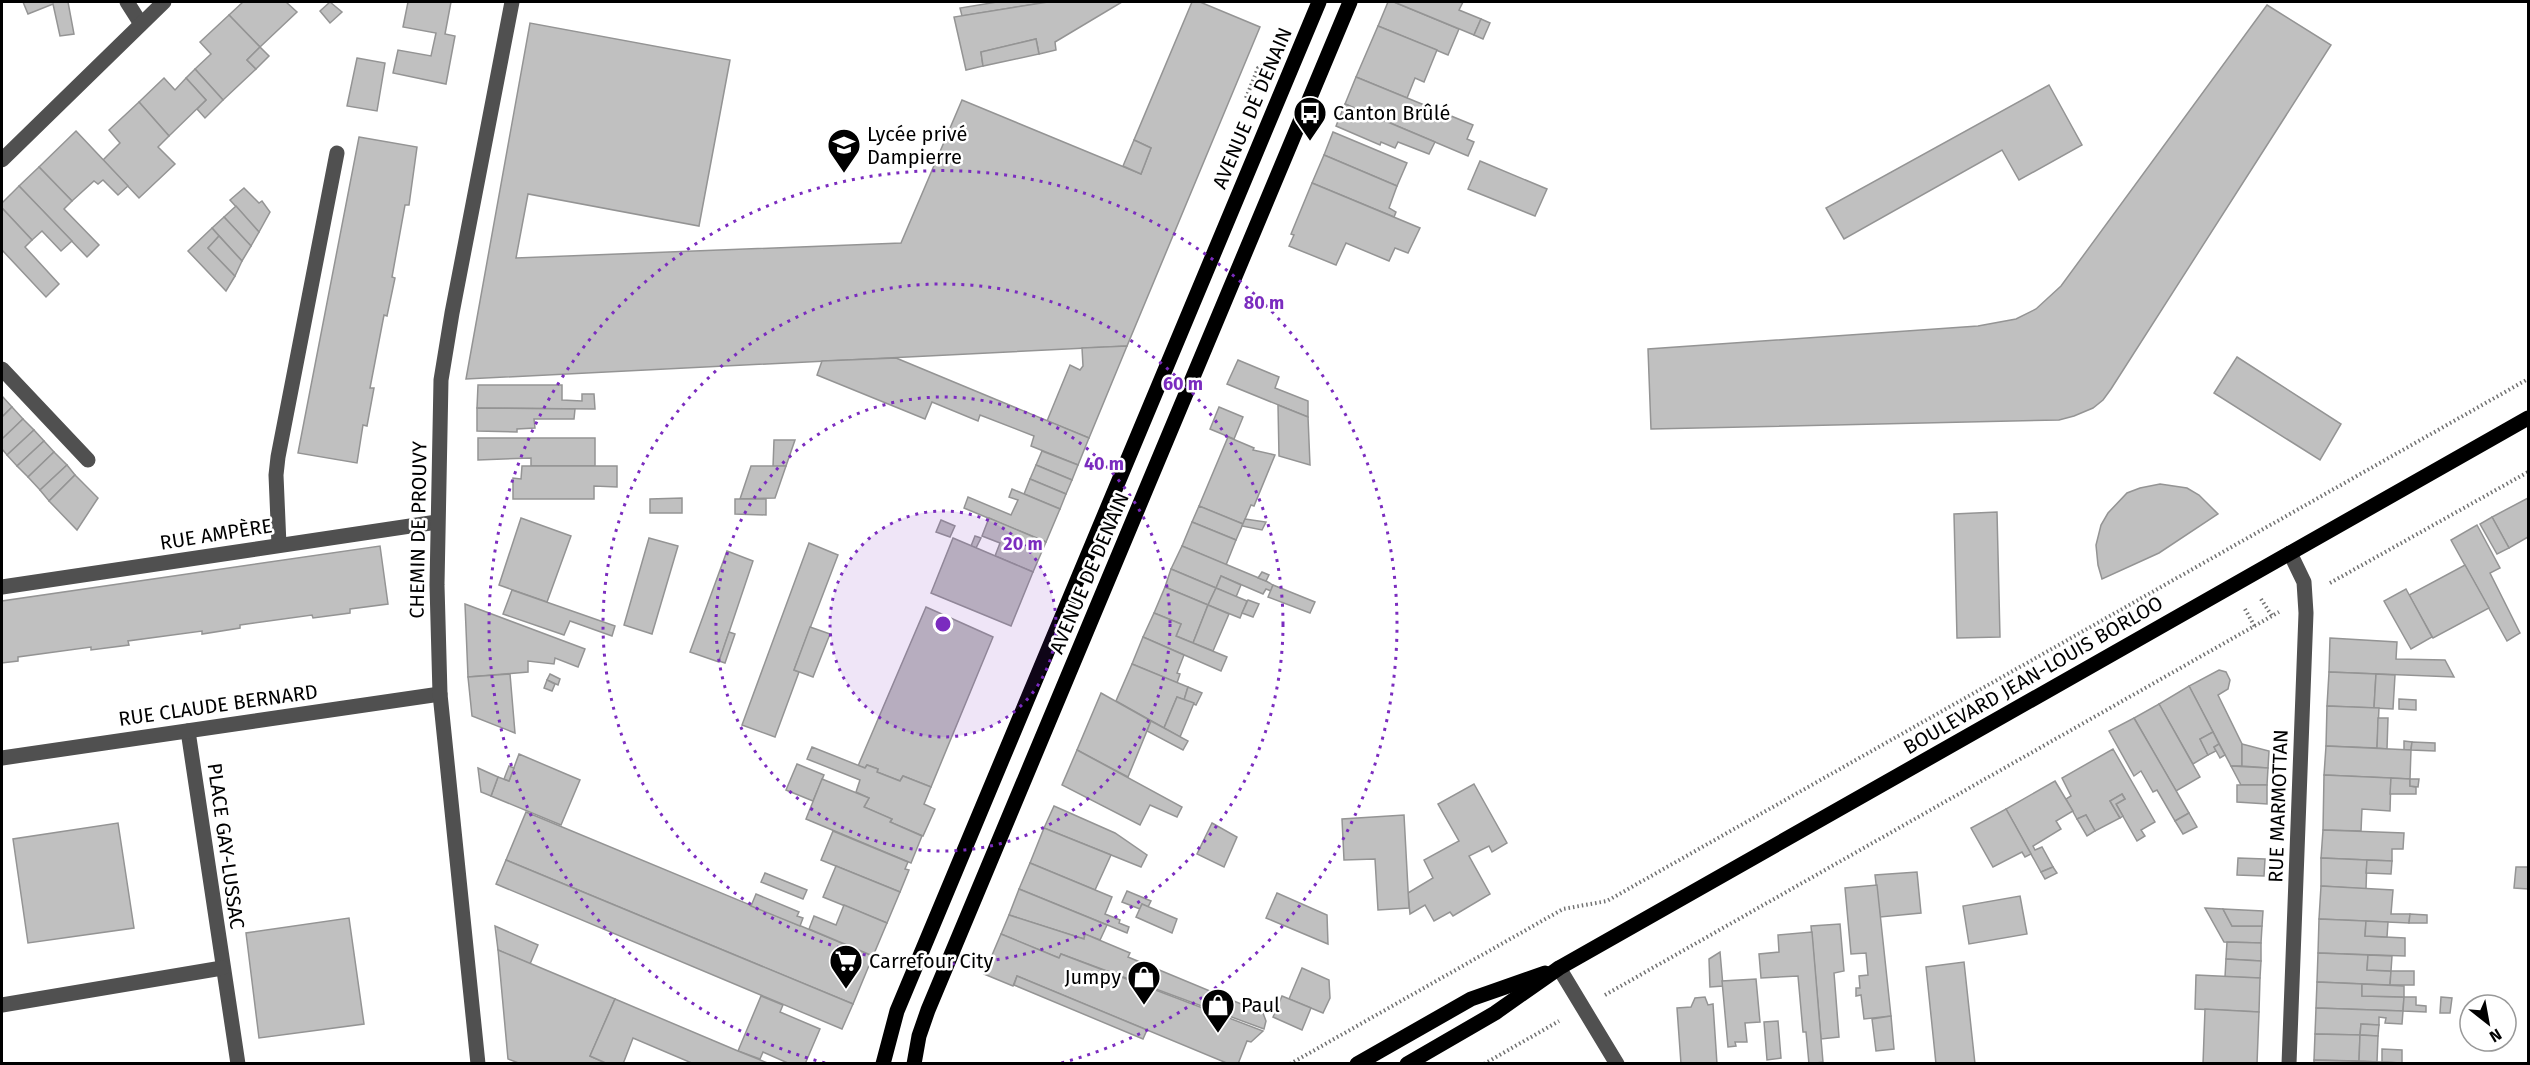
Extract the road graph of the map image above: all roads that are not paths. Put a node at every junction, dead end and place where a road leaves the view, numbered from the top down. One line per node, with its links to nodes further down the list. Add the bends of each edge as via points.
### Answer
1 (127, 2): 6 (street)
2 (164, 2): 6 (street)
3 (512, 2): 12 (street, CHEMIN DE PROUVY, via 443,369)
4 (1319, 2): 24 (main road, AVENUE DE DENAIN, via 897,1011)
5 (1350, 2): 25 (main road, AVENUE DE DENAIN, via 933,999 919,1036)
6 (141, 24): 8 (street)
7 (337, 153): 13 (street, via 278,457)
8 (2, 159)
9 (2, 369): 11 (street)
10 (2529, 418): 14 (main road, BOULEVARD JEAN-LOUIS BORLOO)
11 (88, 460)
12 (437, 522): 13 (street, RUE AMPÈRE); 16 (street, CHEMIN DE PROUVY)
13 (279, 545): 15 (street, RUE AMPÈRE)
14 (2290, 553): 20 (main road, BOULEVARD JEAN-LOUIS BORLOO); 29 (street, RUE MARMOTTAN, via 2301,574 2307,613)
15 (2, 587)
16 (440, 694): 17 (street, RUE CLAUDE BERNARD); 23 (street, CHEMIN DE PROUVY)
17 (188, 731): 18 (street, RUE CLAUDE BERNARD); 19 (street, PLACE GAY-LUSSAC)
18 (2, 758)
19 (222, 968): 21 (street); 22 (street, PLACE GAY-LUSSAC)
20 (1559, 968): 26 (main road, BOULEVARD JEAN-LOUIS BORLOO, via 1471,999); 27 (main road, BOULEVARD JEAN-LOUIS BORLOO, via 1495,1013); 28 (street)
21 (2, 1005)
22 (238, 1064)
23 (478, 1064)
24 (884, 1064)
25 (914, 1064)
26 (1357, 1064)
27 (1407, 1064)
28 (1617, 1064)
29 (2289, 1064)

